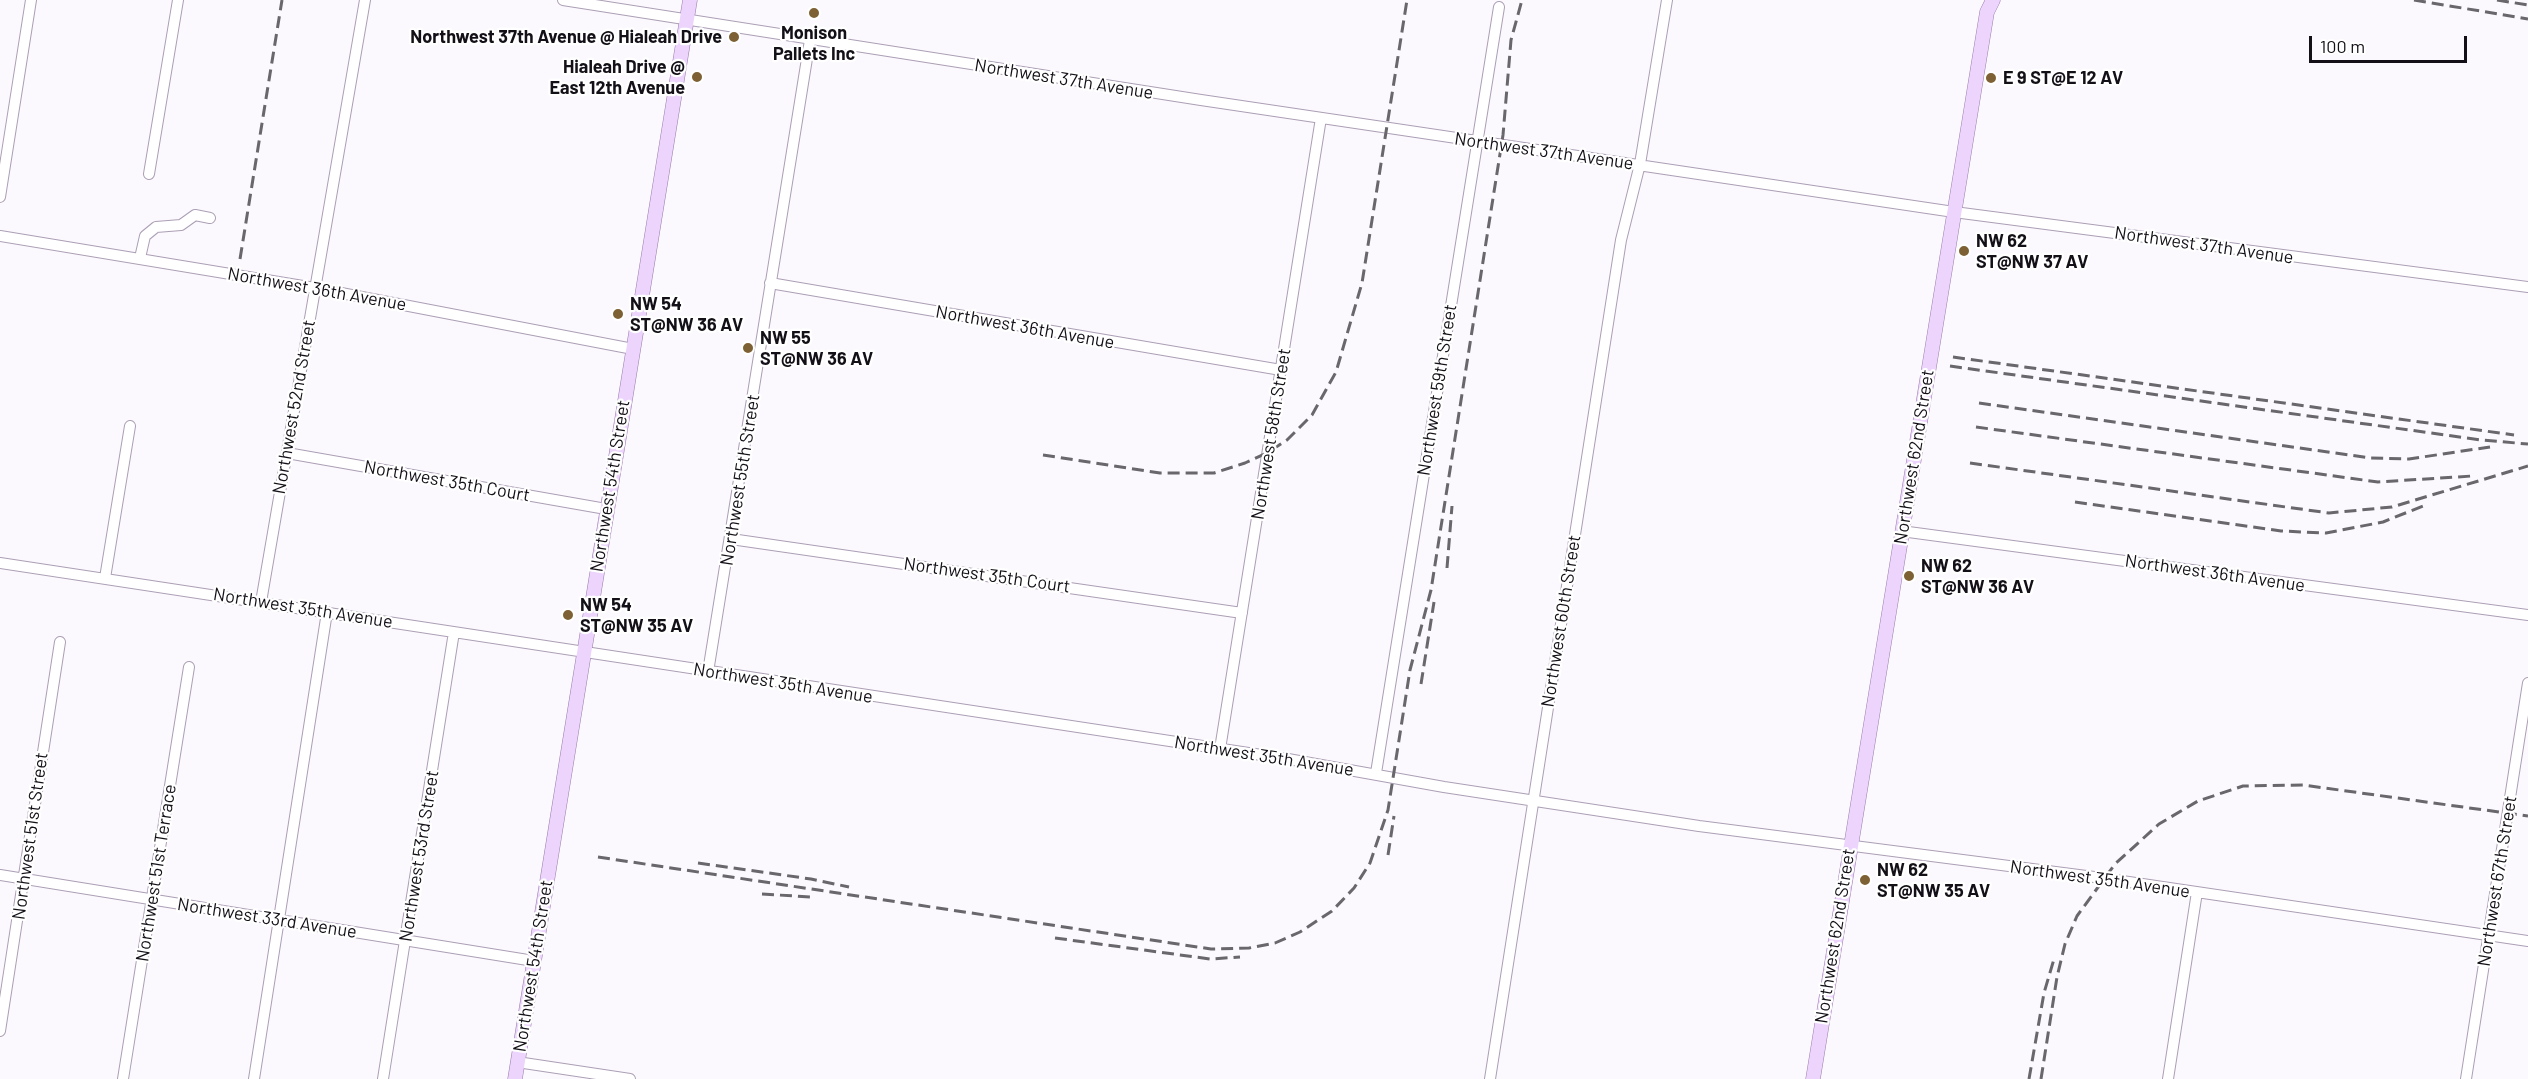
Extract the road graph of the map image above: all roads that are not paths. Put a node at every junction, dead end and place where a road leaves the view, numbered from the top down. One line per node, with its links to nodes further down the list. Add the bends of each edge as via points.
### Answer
1 (31, 0): 15 (street)
2 (178, 0): 14 (street)
3 (365, 0): 22 (street, Northwest 52nd Street)
4 (563, 0): 9 (street, Northwest 37th Avenue)
5 (690, 0): 9 (main road, Northwest 54th Street)
6 (1666, 0): 13 (street, Northwest 60th Street)
7 (1988, 4): 16 (main road, Northwest 62nd Street)
8 (1499, 7): 12 (street, Northwest 59th Street)
9 (687, 20): 10 (street, Northwest 37th Avenue); 23 (main road, Northwest 54th Street)
10 (810, 40): 11 (street, Northwest 37th Avenue); 20 (street, Northwest 55th Street)
11 (1321, 118): 12 (street, Northwest 37th Avenue); 24 (street, Northwest 58th Street)
12 (1477, 142): 13 (street, Northwest 37th Avenue); 43 (street, Northwest 59th Street)
13 (1640, 164): 16 (street, Northwest 37th Avenue); 44 (street, Northwest 60th Street, via 1621,240)
14 (149, 174)
15 (0, 197)
16 (1954, 213): 21 (street, Northwest 37th Avenue); 28 (main road, Northwest 62nd Street)
17 (210, 218): 19 (street, via 195,215 181,225 156,227 145,236)
18 (0, 236): 19 (street, Northwest 36th Avenue)
19 (140, 258): 22 (street, Northwest 36th Avenue)
20 (770, 284): 24 (street, Northwest 36th Avenue); 29 (street, Northwest 55th Street)
21 (2528, 287)
22 (315, 288): 23 (street, Northwest 36th Avenue); 26 (street, Northwest 52nd Street)
23 (633, 349): 27 (main road, Northwest 54th Street)
24 (1281, 370): 34 (street, Northwest 58th Street)
25 (130, 426): 31 (street)
26 (287, 453): 27 (street, Northwest 35th Court); 32 (street, Northwest 52nd Street)
27 (606, 509): 38 (main road, Northwest 54th Street)
28 (1902, 531): 35 (street, Northwest 36th Avenue); 45 (main road, Northwest 62nd Street)
29 (731, 539): 34 (street, Northwest 35th Court); 40 (street, Northwest 55th Street)
30 (0, 563): 31 (street, Northwest 35th Avenue)
31 (105, 578): 32 (street, Northwest 35th Avenue)
32 (261, 602): 33 (street, Northwest 35th Avenue)
33 (327, 612): 36 (street, Northwest 35th Avenue); 50 (street)
34 (1242, 612): 42 (street, Northwest 58th Street)
35 (2528, 615)
36 (454, 632): 38 (street, Northwest 35th Avenue); 52 (street, Northwest 53rd Street)
37 (60, 642): 47 (street, Northwest 51st Street)
38 (584, 651): 40 (street, Northwest 35th Avenue); 54 (main road, Northwest 54th Street)
39 (189, 667): 49 (street, Northwest 51st Terrace)
40 (708, 672): 42 (street, Northwest 35th Avenue)
41 (2528, 683): 51 (street, Northwest 67th Street)
42 (1220, 749): 43 (street, Northwest 35th Avenue)
43 (1376, 773): 44 (street, Northwest 35th Avenue)
44 (1533, 801): 45 (street, Northwest 35th Avenue); 62 (street, Northwest 60th Street)
45 (1849, 845): 48 (street, Northwest 35th Avenue); 63 (main road, Northwest 62nd Street)
46 (0, 875): 47 (street, Northwest 33rd Avenue)
47 (25, 879): 49 (street, Northwest 33rd Avenue); 55 (street, Northwest 51st Street)
48 (2197, 892): 51 (street, Northwest 35th Avenue); 64 (street)
49 (152, 899): 50 (street, Northwest 33rd Avenue); 57 (street, Northwest 51st Terrace)
50 (279, 921): 52 (street, Northwest 33rd Avenue); 58 (street)
51 (2489, 935): 53 (street, Northwest 35th Avenue); 65 (street, Northwest 67th Street)
52 (406, 940): 54 (street, Northwest 33rd Avenue); 59 (street, Northwest 53rd Street)
53 (2528, 941)
54 (534, 961): 56 (main road, Northwest 54th Street)
55 (0, 1031)
56 (517, 1062): 60 (main road, Northwest 54th Street); 61 (street)
57 (123, 1079)
58 (254, 1079)
59 (383, 1079)
60 (515, 1079)
61 (630, 1079)
62 (1490, 1079)
63 (1813, 1079)
64 (2168, 1079)
65 (2466, 1079)

